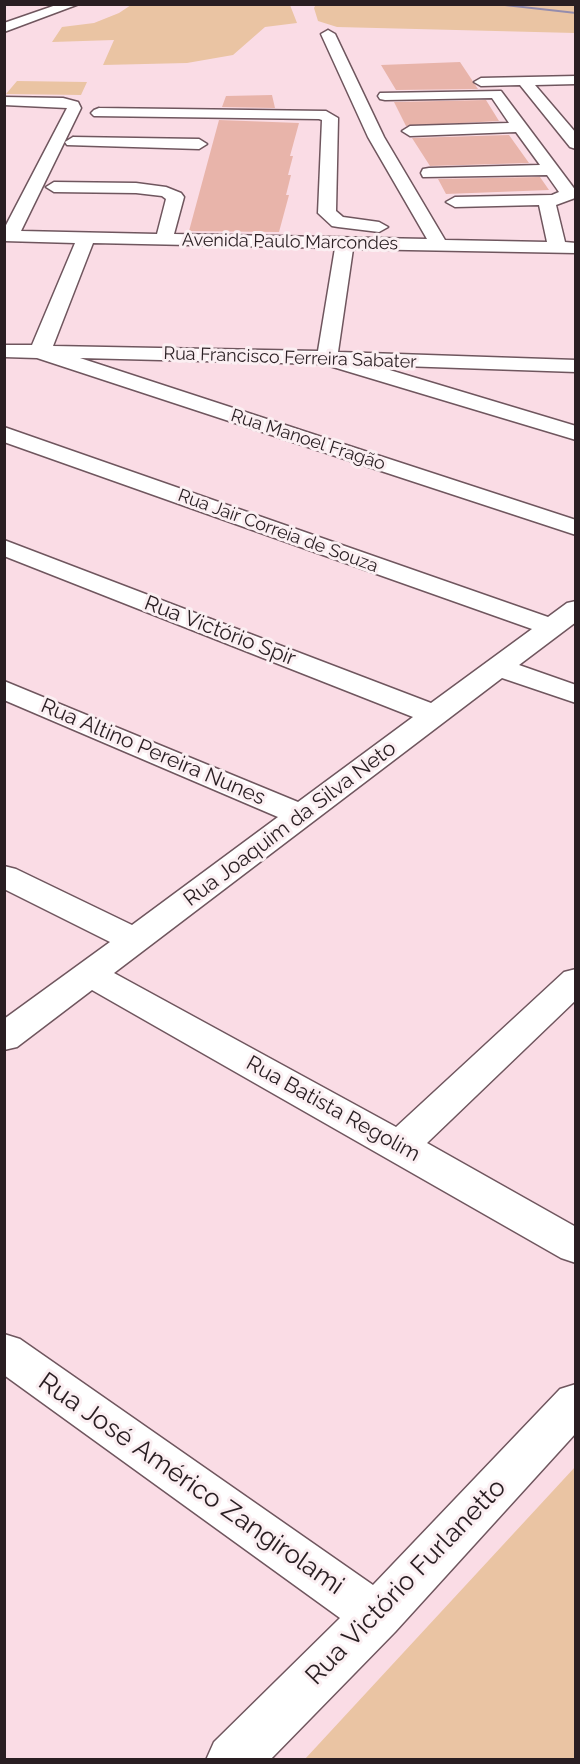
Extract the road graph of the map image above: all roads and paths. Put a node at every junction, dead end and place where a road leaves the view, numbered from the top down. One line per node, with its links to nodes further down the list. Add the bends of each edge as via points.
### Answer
1 (73, 4): 2 (street)
2 (4, 28)
3 (328, 34): 20 (street, via 376,137)
4 (576, 80): 5 (street)
5 (524, 81): 6 (street); 14 (street)
6 (481, 82)
7 (385, 96): 10 (street, via 496,94)
8 (4, 101): 21 (street, via 63,102 74,108)
9 (99, 113): 20 (street, via 318,106 330,118 327,213 338,222)
10 (519, 127): 11 (street); 15 (street)
11 (410, 131)
12 (72, 142): 13 (street, via 148,149)
13 (199, 144)
14 (576, 144)
15 (551, 170): 16 (street); 18 (street, via 569,194)
16 (429, 173)
17 (54, 187): 22 (street, via 137,183 175,197)
18 (554, 200): 19 (street); 26 (street, via 547,203)
19 (454, 202)
20 (429, 228): 24 (street)
21 (6, 238): 23 (street, Avenida Paulo Marcondes)
22 (164, 240): 23 (street, Avenida Paulo Marcondes); 25 (street, Avenida Paulo Marcondes)
23 (85, 241): 25 (street, Avenida Paulo Marcondes); 29 (street)
24 (440, 246): 25 (street, Avenida Paulo Marcondes); 26 (street, Avenida Paulo Marcondes)
25 (344, 247): 27 (street, Avenida Paulo Marcondes); 30 (street)
26 (566, 248)
27 (576, 255)
28 (4, 351): 29 (street, Rua Francisco Ferreira Sabater)
29 (40, 352): 30 (street, Rua Francisco Ferreira Sabater); 36 (street, Rua Manoel Fragão)
30 (327, 358): 31 (street, Rua Francisco Ferreira Sabater); 33 (street)
31 (467, 363): 32 (street, Rua Francisco Ferreira Sabater); 33 (street, via 440,374 435,381)
32 (576, 366)
33 (438, 390): 34 (street)
34 (576, 433)
35 (4, 434): 39 (street, Rua Jair Correia de Souza)
36 (576, 528)
37 (4, 547): 43 (street, Rua Victório Spir)
38 (576, 609): 39 (street, Rua Joaquim da Silva Neto)
39 (551, 627): 40 (street, Rua Joaquim da Silva Neto)
40 (499, 667): 42 (street); 43 (street, Rua Joaquim da Silva Neto)
41 (4, 689): 44 (street, Rua Altino Pereira Nunes)
42 (576, 695)
43 (435, 715): 44 (street, Rua Joaquim da Silva Neto)
44 (301, 816): 46 (street, Rua Joaquim da Silva Neto)
45 (4, 876): 46 (street)
46 (135, 940): 47 (street, Rua Joaquim da Silva Neto)
47 (90, 974): 49 (street, Rua Joaquim da Silva Neto); 50 (street, Rua Batista Regolim)
48 (576, 980): 50 (street)
49 (4, 1038)
50 (400, 1146): 51 (street, Rua Batista Regolim)
51 (576, 1247)
52 (4, 1351): 54 (street, Rua José Américo Zangirolami)
53 (576, 1402): 54 (street, Rua Victório Furlanetto)
54 (377, 1616): 55 (street, Rua Victório Furlanetto)
55 (233, 1760)

